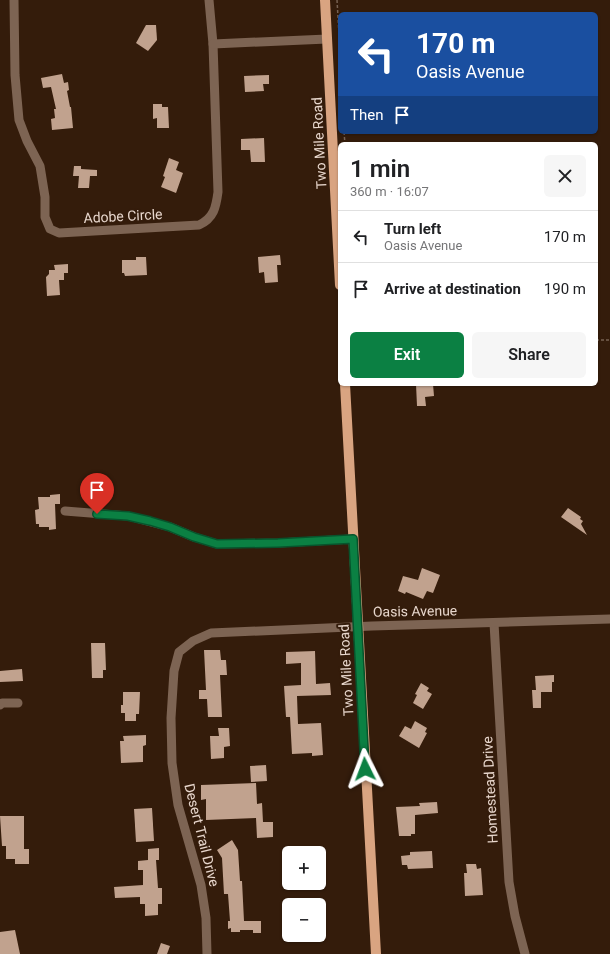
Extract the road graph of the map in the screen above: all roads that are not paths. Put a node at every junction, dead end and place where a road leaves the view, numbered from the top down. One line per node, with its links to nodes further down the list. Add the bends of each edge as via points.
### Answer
1 (14, 0): 5 (street, Adobe Circle, via 15,75 19,120 40,166 45,217 50,229 59,233 199,226 212,216 218,192)
2 (209, 0): 5 (street, Adobe Circle)
3 (325, 0): 4 (main road, Two Mile Road)
4 (327, 39): 5 (street); 6 (main road, Two Mile Road)
5 (213, 44)
6 (338, 245)
7 (345, 386): 9 (main road, Two Mile Road)
8 (65, 511): 9 (street, via 128,516 170,527 217,544)
9 (353, 539): 12 (main road, Two Mile Road)
10 (610, 619): 11 (street, Oasis Avenue)
11 (494, 623): 12 (street, Oasis Avenue); 18 (street, Homestead Drive, via 509,882 514,916)
12 (358, 627): 13 (street, Oasis Avenue, via 211,633 193,641); 17 (main road, Two Mile Road)
13 (179, 652): 16 (street, Desert Trail Drive, via 174,670 172,763 178,805 201,885 206,918)
14 (18, 703): 15 (street)
15 (0, 705)
16 (207, 954)
17 (376, 954)
18 (525, 954)

